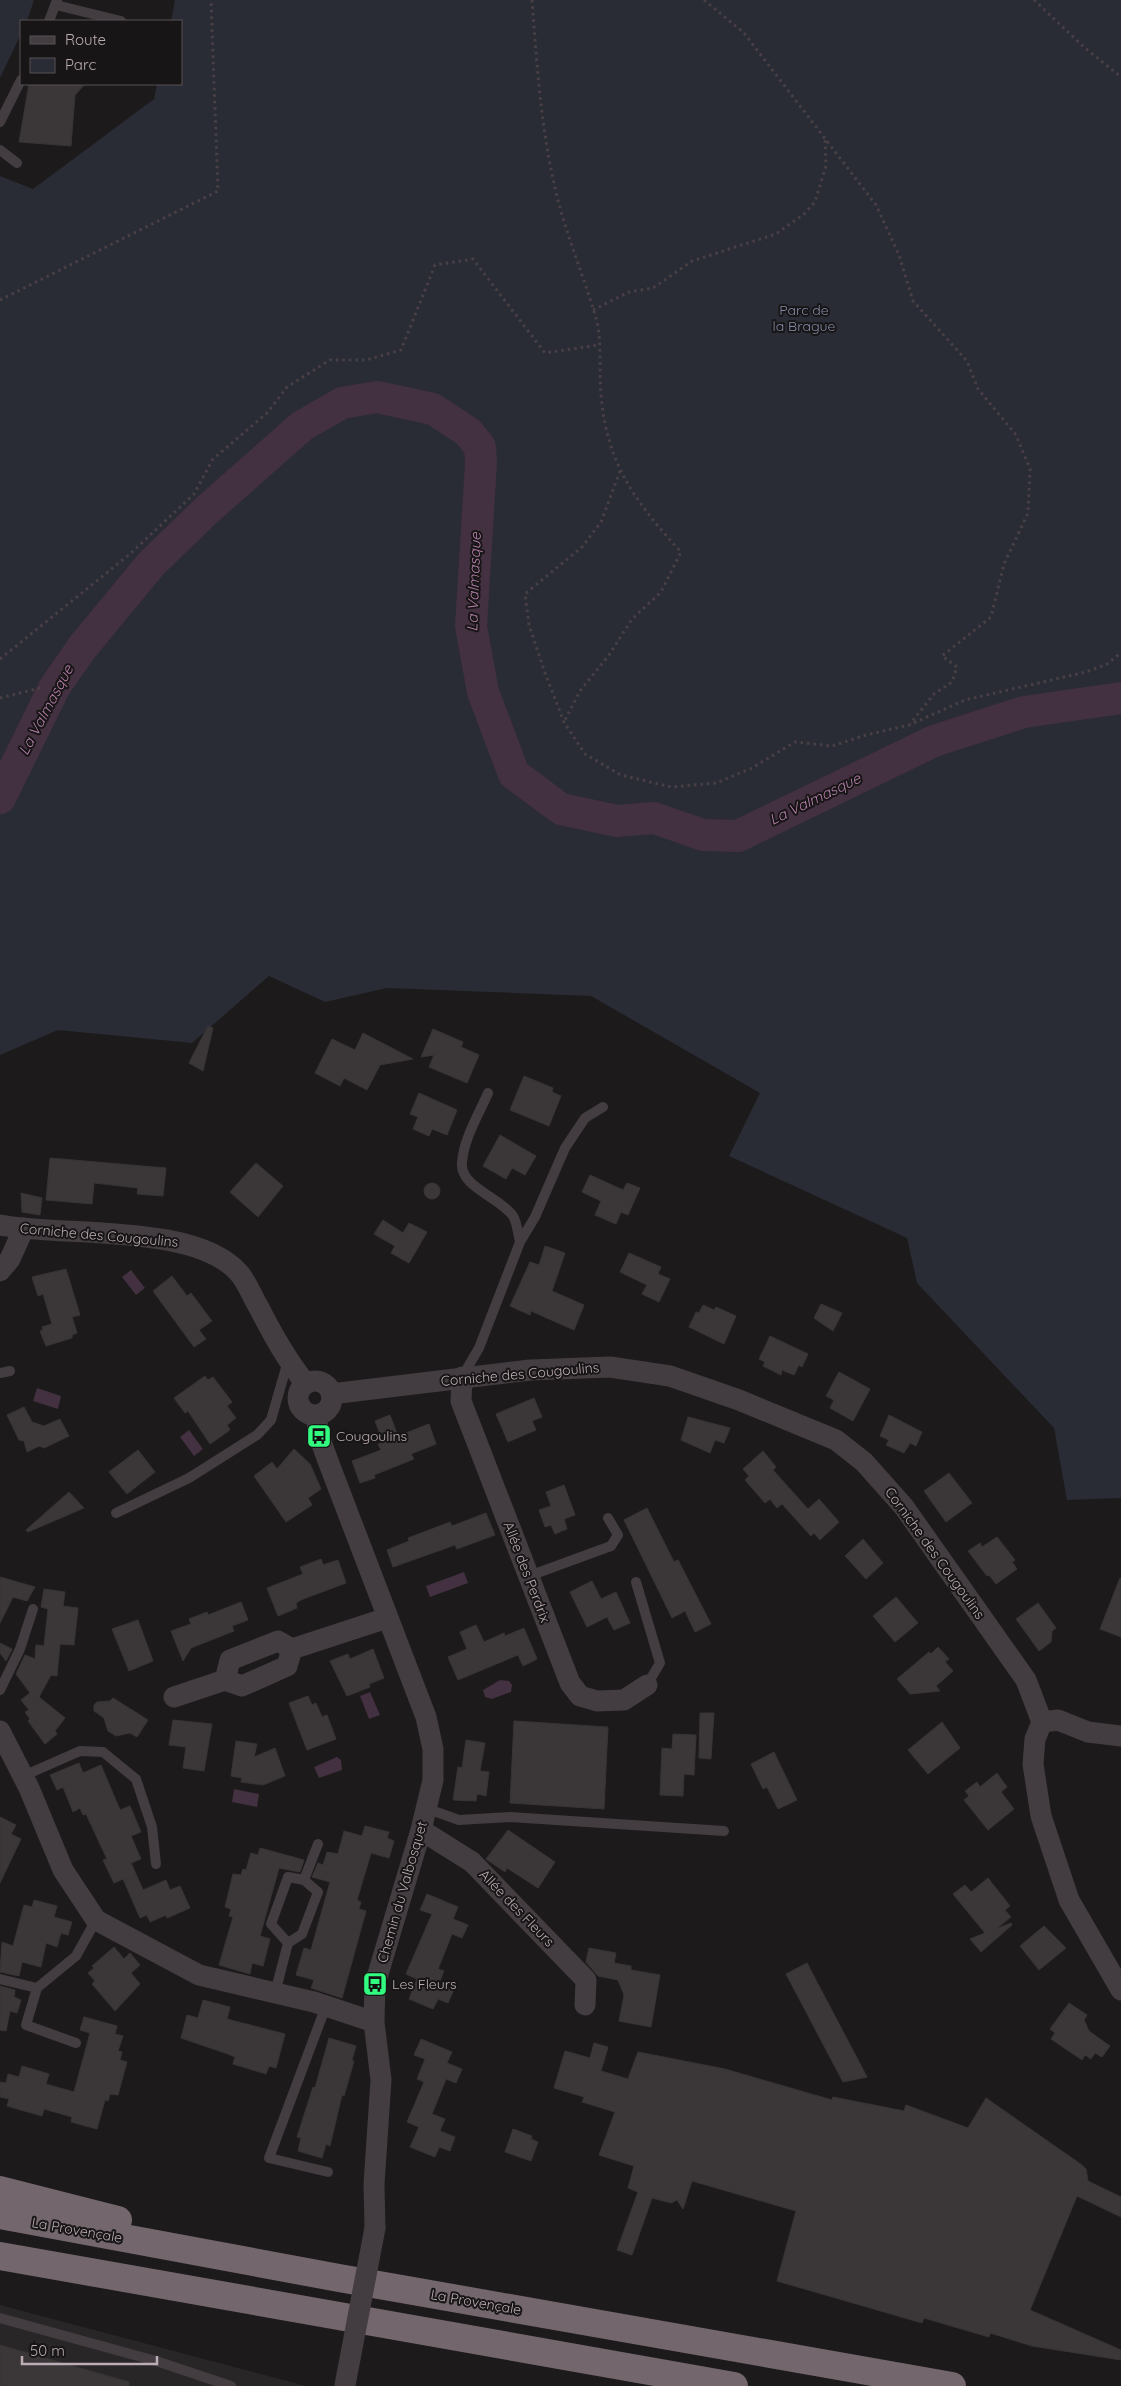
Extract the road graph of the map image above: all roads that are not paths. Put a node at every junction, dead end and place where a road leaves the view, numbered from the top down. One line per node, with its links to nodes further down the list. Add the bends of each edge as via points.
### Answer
1 (56, 2): 2 (lane); 3 (lane)
2 (49, 20)
3 (118, 20)
4 (20, 82): 5 (lane)
5 (0, 122)
6 (0, 150): 7 (lane)
7 (16, 163)
8 (488, 1093): 12 (lane, via 464,1149 462,1164 469,1181 500,1202 513,1216)
9 (603, 1107): 12 (lane, via 585,1118 564,1148 535,1217)
10 (0, 1225): 11 (street, Corniche des Cougoulins)
11 (24, 1228): 13 (street); 14 (street, Corniche des Cougoulins, via 170,1240 198,1246 220,1256 240,1273)
12 (520, 1242): 15 (lane, via 479,1348)
13 (0, 1271)
14 (288, 1361): 16 (street, Corniche des Cougoulins); 19 (lane, via 271,1420 257,1435 189,1478)
15 (462, 1377): 17 (street, Corniche des Cougoulins); 21 (street, Allée des Perdrix, via 461,1401); 28 (street, Corniche des Cougoulins, via 610,1367 670,1376 836,1440 864,1462 904,1507 1026,1680)
16 (306, 1384): 17 (street, via 321,1382); 18 (street, via 299,1392 299,1403 305,1412)
17 (332, 1394): 18 (street, via 327,1410)
18 (316, 1415): 24 (street, Chemin du Valbosquet, via 319,1436)
19 (116, 1513)
20 (608, 1518): 21 (lane, via 618,1535 611,1546)
21 (529, 1576): 25 (street, Allée des Perdrix, via 570,1684 580,1696 597,1701 624,1700)
22 (636, 1582): 25 (lane, via 660,1663)
23 (33, 1609): 26 (lane, via 20,1649)
24 (387, 1618): 27 (street, via 292,1649 278,1641 230,1660 225,1680); 32 (street, Chemin du Valbosquet, via 426,1717 433,1749 433,1780)
25 (647, 1685)
26 (0, 1690)
27 (174, 1697)
28 (1042, 1722): 30 (street, via 1058,1720 1088,1732); 42 (street, via 1035,1739 1033,1764 1042,1816 1068,1900)
29 (0, 1732): 31 (street)
30 (1121, 1736)
31 (23, 1776): 36 (lane, via 80,1751 103,1752 136,1779 152,1827); 38 (street, via 64,1870)
32 (425, 1808): 33 (street, Chemin du Valbosquet); 34 (lane, via 459,1820 510,1817)
33 (421, 1830): 44 (street, Allée des Fleurs, via 472,1862 586,1980); 46 (street, Chemin du Valbosquet, via 375,1984)
34 (724, 1830)
35 (318, 1844): 37 (lane)
36 (156, 1864)
37 (304, 1880): 39 (lane, via 318,1892 302,1934); 39 (lane, via 288,1877 271,1924)
38 (96, 1920): 41 (lane, via 76,1956); 43 (street, via 199,1975)
39 (288, 1943): 43 (lane)
40 (0, 1979): 41 (lane)
41 (37, 1988): 47 (lane, via 26,2025)
42 (1121, 1990)
43 (275, 1993): 45 (street)
44 (585, 2005)
45 (326, 2006): 46 (street); 48 (lane, via 269,2158)
46 (374, 2022): 55 (street, Chemin du Valbosquet, bridge, via 381,2080 374,2184 375,2228)
47 (76, 2043)
48 (328, 2172)
49 (0, 2190): 52 (highway, via 163,2231)
50 (0, 2215): 52 (highway, La Provençale)
51 (0, 2256): 56 (highway)
52 (256, 2262): 57 (highway, La Provençale)
53 (0, 2318): 54 (lane, via 156,2361)
54 (231, 2386)
55 (345, 2386)
56 (734, 2386)
57 (952, 2386)

